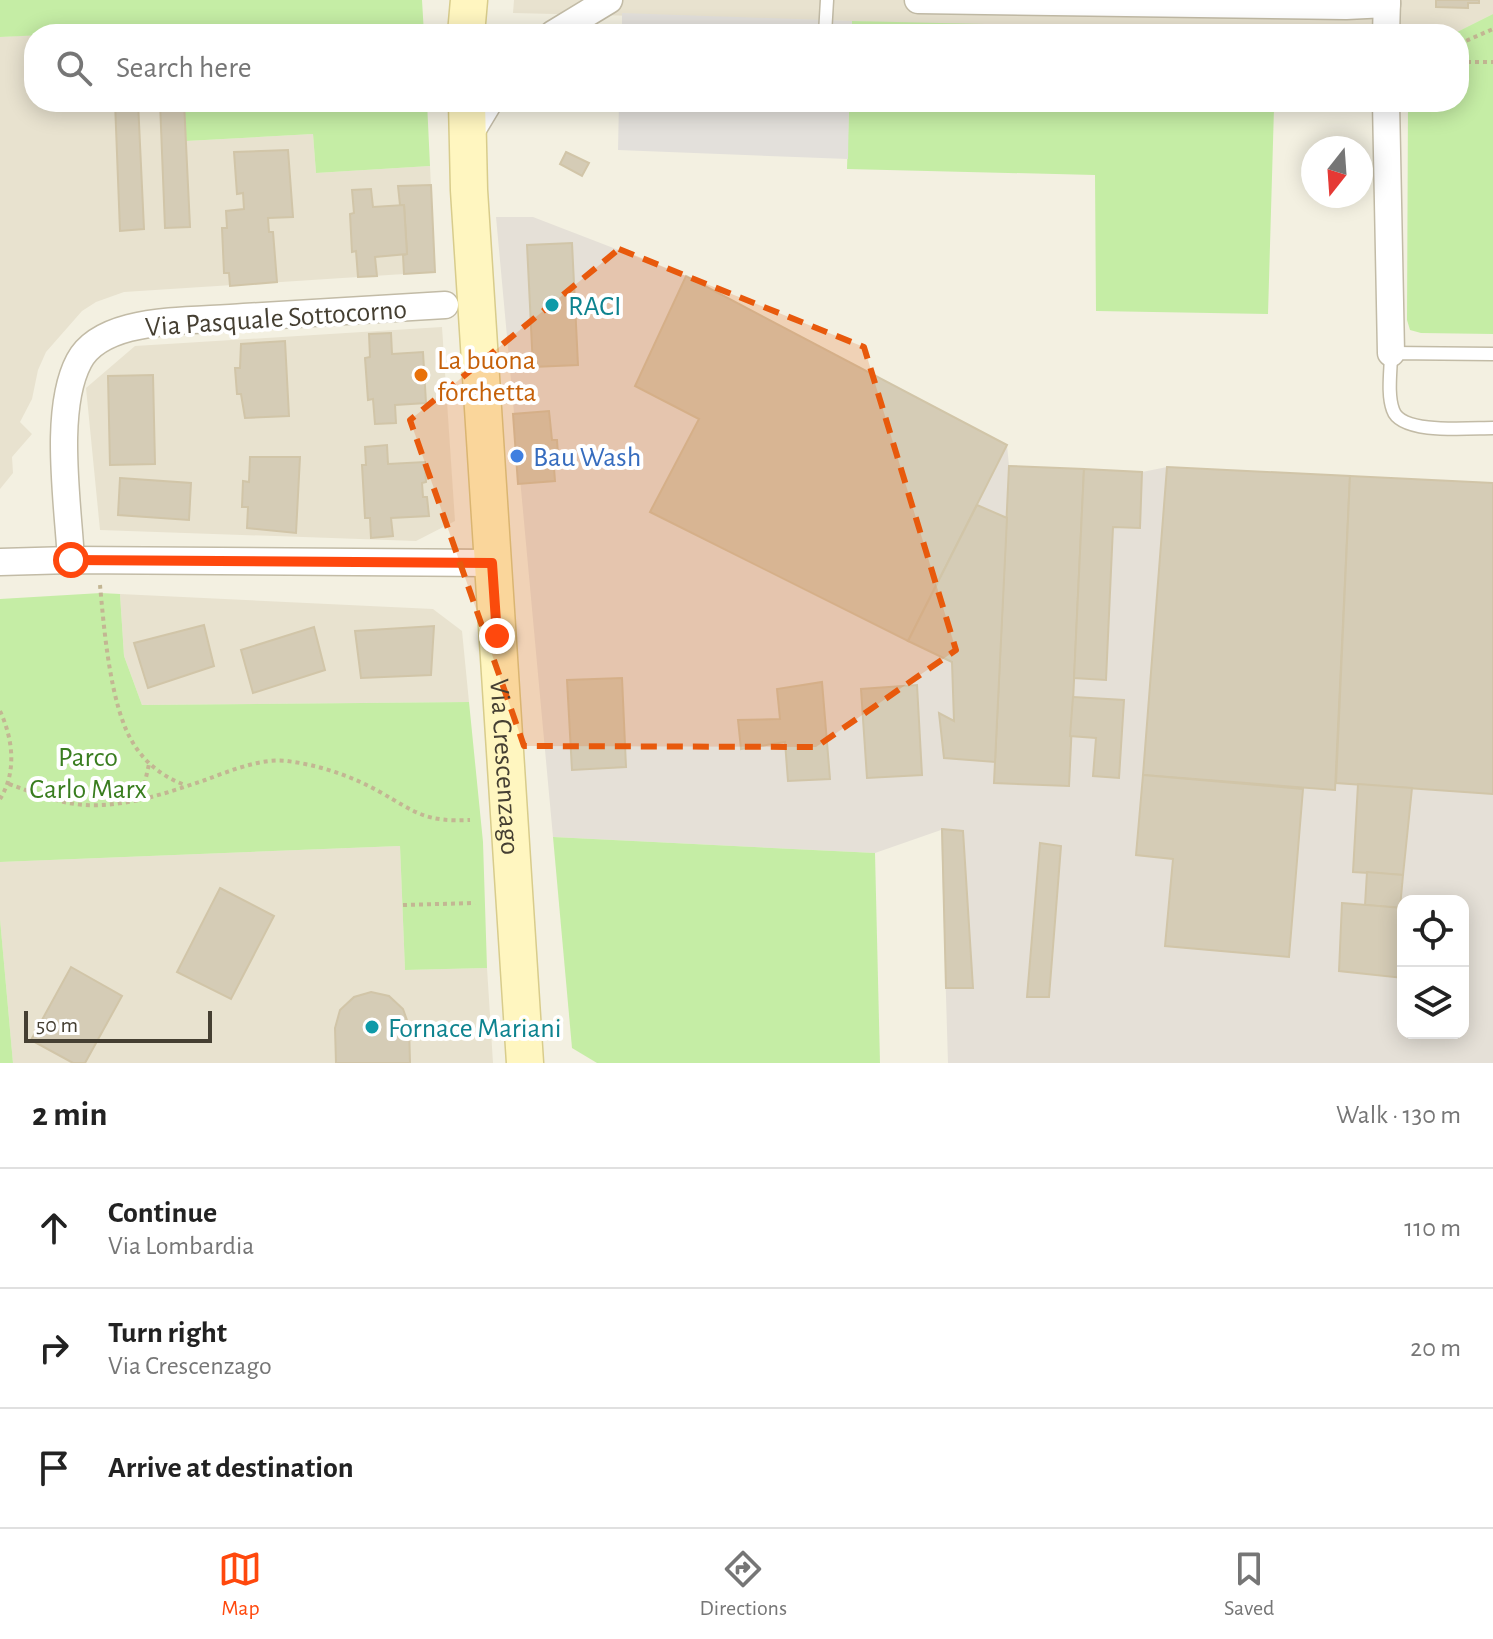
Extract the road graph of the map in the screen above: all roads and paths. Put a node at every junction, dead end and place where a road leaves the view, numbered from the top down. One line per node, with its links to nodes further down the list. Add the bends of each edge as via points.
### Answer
1 (609, 0): 5 (street)
2 (827, 0): 6 (lane)
3 (918, 0): 4 (street, via 1346,6)
4 (1387, 2): 7 (street)
5 (569, 24)
6 (826, 24)
7 (1386, 24)
8 (1493, 29): 9 (path)
9 (1469, 40)
10 (1469, 62): 11 (path)
11 (1493, 62)
12 (1386, 112): 15 (street)
13 (467, 119): 21 (street, Via Crescenzago)
14 (445, 305): 18 (street, Via Pasquale Sottocorno, via 174,322 128,328 98,341 78,363 67,398)
15 (1391, 353): 16 (lane); 17 (lane, via 1391,400 1400,421 1421,427)
16 (1493, 354)
17 (1493, 428)
18 (71, 560): 19 (street); 20 (street)
19 (99, 560): 21 (street); 23 (path, via 120,710 132,742)
20 (0, 562)
21 (492, 563): 31 (street, Via Crescenzago)
22 (0, 711): 24 (path, via 12,752)
23 (149, 764): 25 (path); 27 (path)
24 (9, 784): 26 (path); 27 (path, via 85,805)
25 (187, 786): 27 (path); 28 (path, via 257,763 284,761 348,776 422,817)
26 (0, 799)
27 (137, 801)
28 (470, 820)
29 (475, 903): 30 (path)
30 (403, 905)
31 (525, 1063)

